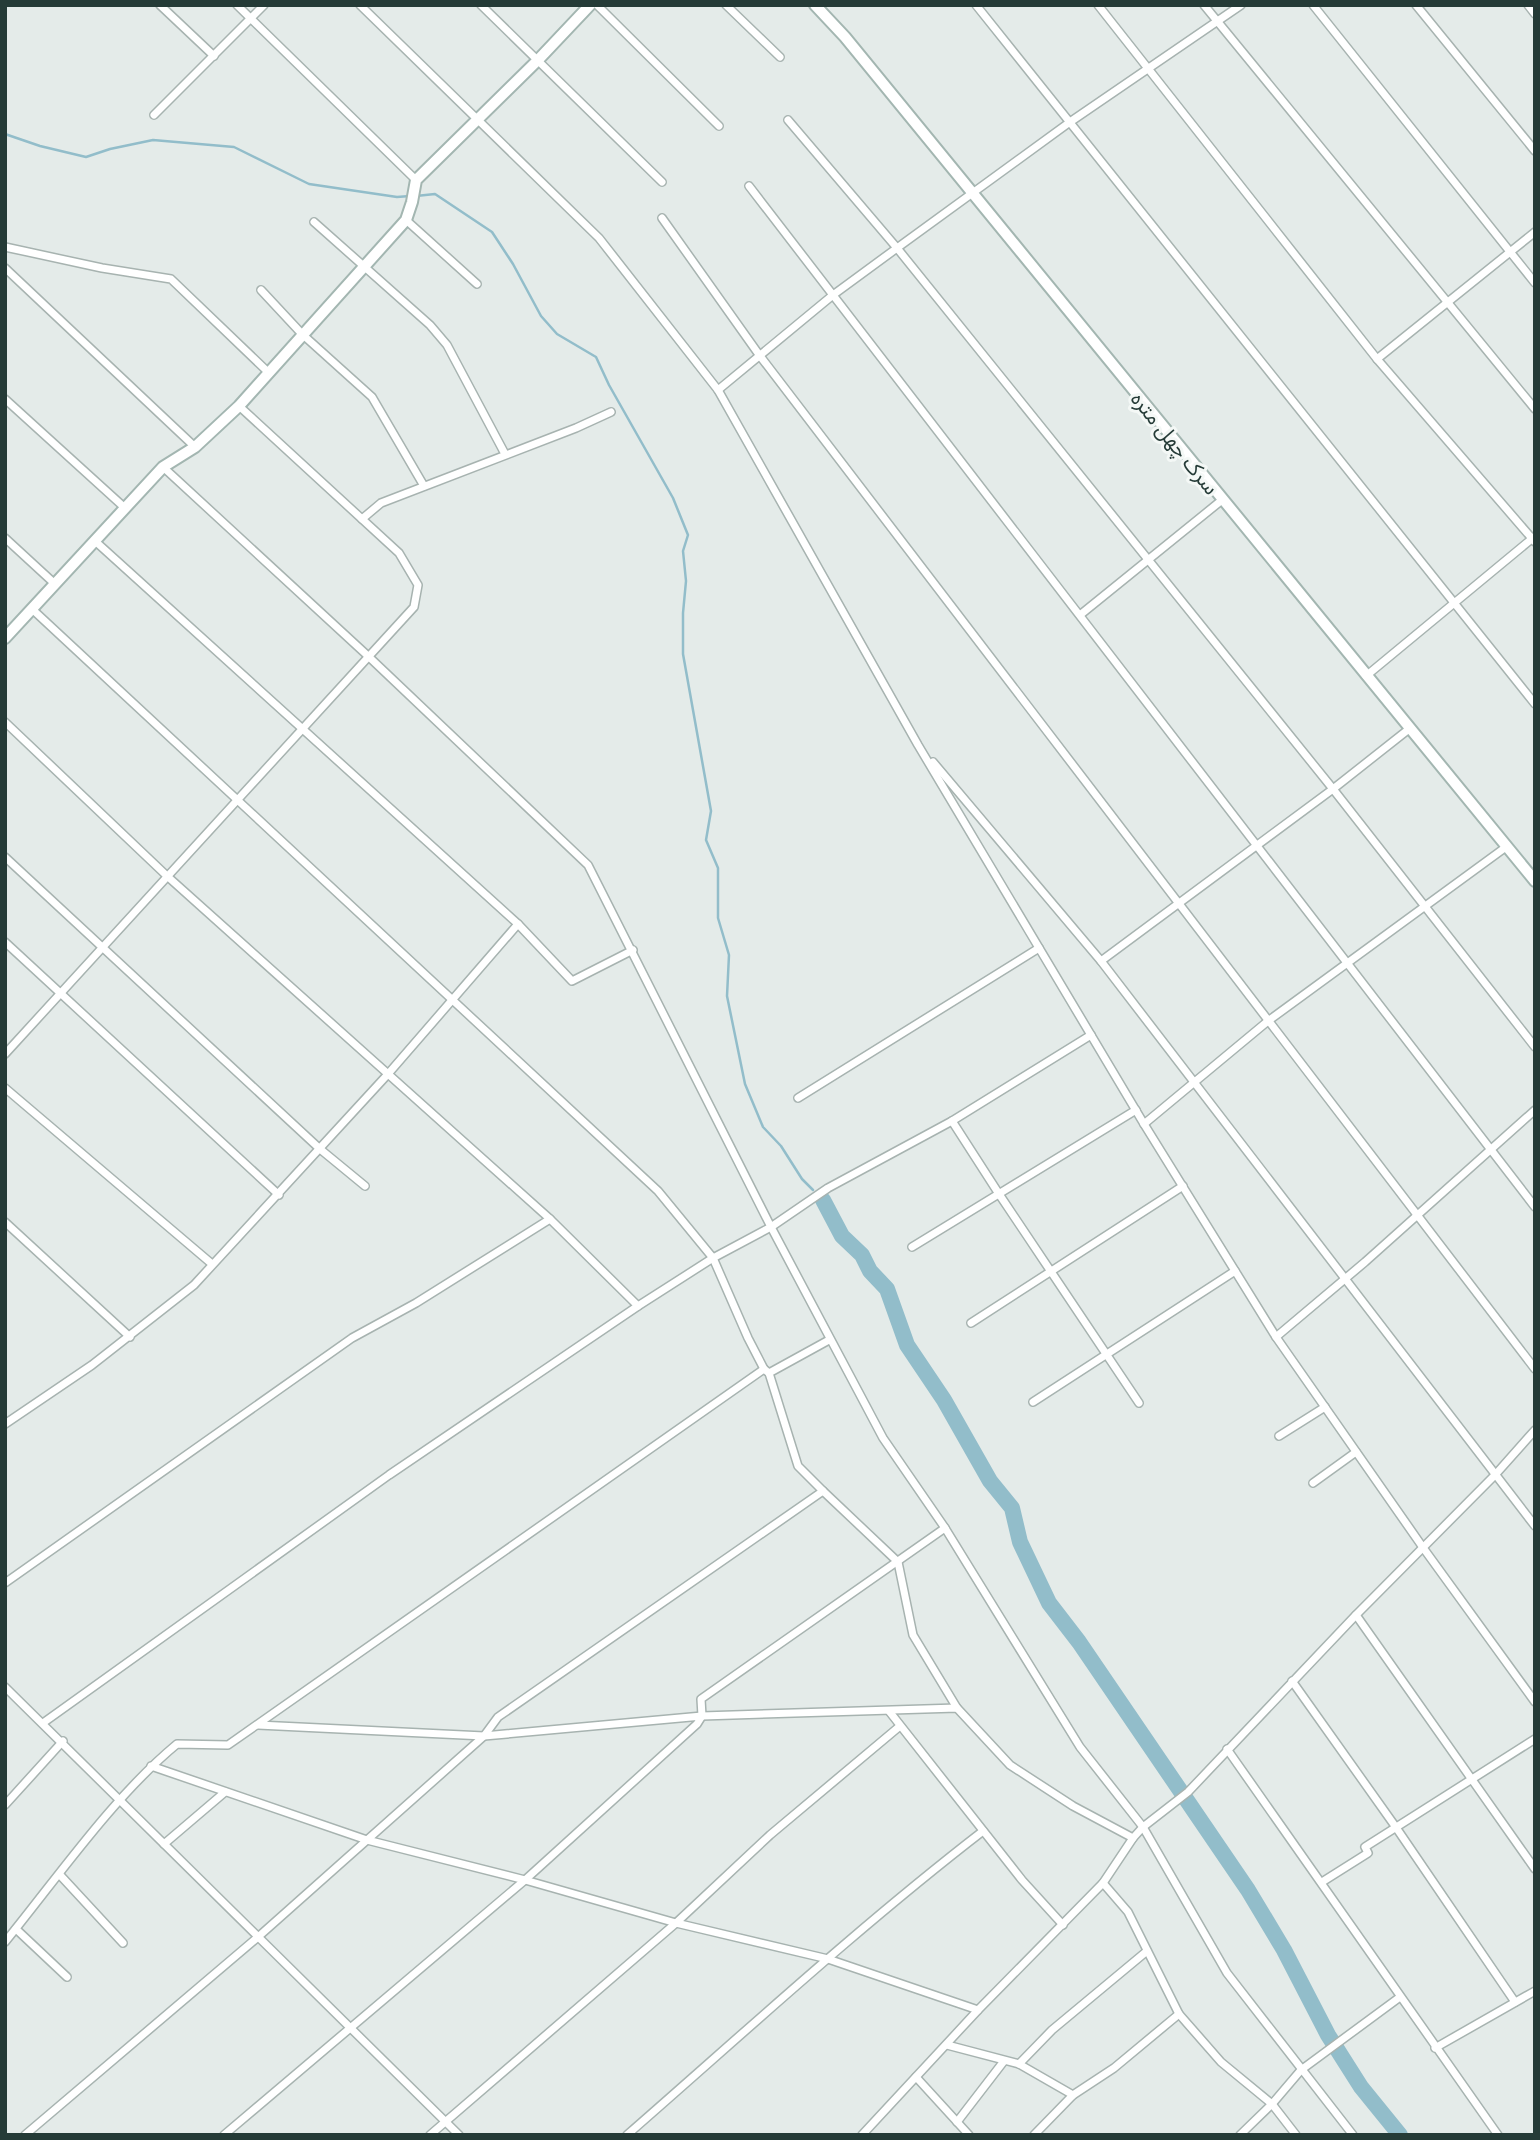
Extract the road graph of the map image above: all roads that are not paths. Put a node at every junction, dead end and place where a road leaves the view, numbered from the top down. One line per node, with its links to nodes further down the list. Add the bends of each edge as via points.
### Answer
1 (160, 5): 20 (street)
2 (237, 5): 18 (street)
3 (264, 5): 18 (street)
4 (360, 5): 25 (street)
5 (481, 5): 22 (street)
6 (590, 5): 22 (street)
7 (597, 5): 28 (street)
8 (726, 5): 21 (street)
9 (815, 5): 33 (street, سرک چهل متره)
10 (976, 5): 27 (street)
11 (1098, 5): 23 (street)
12 (1204, 5): 19 (street)
13 (1241, 5): 19 (street)
14 (1313, 5): 40 (street)
15 (1416, 5): 29 (street)
16 (1528, 5): 17 (street)
17 (1535, 13)
18 (251, 19): 20 (street); 32 (street)
19 (1218, 23): 23 (street); 47 (street)
20 (214, 56): 24 (street)
21 (780, 57)
22 (538, 60): 25 (street); 30 (street)
23 (1148, 69): 27 (street); 50 (street)
24 (154, 116)
25 (478, 119): 32 (street); 52 (street, via 599,238)
26 (788, 120): 39 (street)
27 (1070, 122): 33 (street); 69 (street)
28 (719, 126)
29 (1535, 151)
30 (663, 182)
31 (749, 186): 46 (street)
32 (414, 191): 35 (street)
33 (972, 194): 39 (street); 61 (street, سرک چهل متره)
34 (662, 218): 49 (street)
35 (405, 220): 41 (street); 44 (street)
36 (314, 222): 41 (street)
37 (1535, 232): 40 (street)
38 (5, 247): 51 (street, via 171,279)
39 (897, 248): 46 (street); 67 (street)
40 (1510, 252): 43 (street); 47 (street)
41 (363, 267): 48 (street); 58 (street, via 447,345)
42 (5, 268): 57 (street)
43 (1535, 283)
44 (477, 284)
45 (261, 290): 48 (street)
46 (833, 295): 49 (street); 71 (street)
47 (1447, 303): 50 (street); 55 (street)
48 (302, 334): 51 (street); 60 (street, via 372,397)
49 (760, 355): 52 (street); 87 (street)
50 (1377, 359): 65 (street)
51 (268, 373): 54 (street)
52 (718, 390): 79 (street)
53 (5, 399): 62 (street)
54 (239, 406): 57 (street); 63 (street)
55 (1535, 408)
56 (611, 412): 58 (street)
57 (195, 447): 59 (street)
58 (505, 454): 60 (street)
59 (163, 467): 62 (street); 73 (street)
60 (424, 486): 63 (street, via 381,503)
61 (1222, 500): 67 (street); 74 (street, سرک چهل متره)
62 (125, 508): 66 (street)
63 (362, 519): 73 (street, via 399,553 418,585 414,607)
64 (5, 538): 68 (street)
65 (1534, 539): 69 (street)
66 (95, 541): 68 (street); 77 (street)
67 (1149, 561): 71 (street); 80 (street)
68 (55, 584): 70 (street)
69 (1453, 603): 74 (street); 75 (street)
70 (32, 610): 72 (street); 81 (street)
71 (1080, 615): 82 (street)
72 (5, 638)
73 (368, 656): 77 (street); 93 (street, via 588,865)
74 (1366, 676): 78 (street, سرک چهل متره)
75 (1535, 704)
76 (5, 722): 85 (street)
77 (302, 729): 81 (street); 89 (street)
78 (1409, 729): 80 (street); 83 (street, سرک چهل متره)
79 (918, 745): 92 (street); 94 (street)
80 (1333, 789): 82 (street); 88 (street)
81 (237, 800): 85 (street); 97 (street)
82 (1256, 845): 87 (street); 95 (street)
83 (1506, 846): 86 (street, سرک چهل متره); 88 (street)
84 (5, 857): 91 (street)
85 (167, 876): 91 (street); 102 (street)
86 (1535, 881)
87 (1180, 903): 94 (street); 98 (street)
88 (1426, 906): 95 (street); 100 (street)
89 (518, 924): 93 (street, via 572,981); 97 (street)
90 (5, 942): 96 (street)
91 (103, 947): 96 (street); 110 (street)
92 (1039, 948): 99 (street); 105 (street)
93 (633, 950): 120 (street)
94 (1101, 961): 103 (street)
95 (1348, 963): 98 (street); 111 (street)
96 (62, 992): 101 (street); 115 (street)
97 (453, 1001): 102 (street); 122 (street, via 658,1191)
98 (1268, 1021): 103 (street); 117 (street)
99 (1091, 1035): 106 (street); 108 (street)
100 (1535, 1048)
101 (5, 1054)
102 (388, 1074): 110 (street); 118 (street)
103 (1195, 1083): 109 (street); 126 (street)
104 (5, 1088): 123 (street)
105 (798, 1098)
106 (1136, 1110): 109 (street); 114 (street)
107 (1535, 1111): 111 (street)
108 (952, 1121): 114 (street); 120 (street, via 828,1188)
109 (1144, 1124): 113 (street)
110 (320, 1149): 112 (street); 115 (street)
111 (1490, 1150): 116 (street); 117 (street)
112 (365, 1186)
113 (1182, 1186): 124 (street); 125 (street)
114 (999, 1194): 121 (street); 124 (street)
115 (279, 1195): 123 (street)
116 (1535, 1207)
117 (1417, 1214): 126 (street); 133 (street)
118 (550, 1219): 127 (street); 149 (street, via 352,1338)
119 (5, 1222): 129 (street)
120 (771, 1227): 122 (street); 131 (street)
121 (912, 1247)
122 (713, 1258): 127 (street); 134 (street)
123 (212, 1264): 129 (street, via 194,1285)
124 (1051, 1271): 128 (street); 132 (street)
125 (1235, 1271): 130 (street); 132 (street)
126 (1345, 1279): 130 (street); 142 (street)
127 (638, 1306): 157 (street, via 389,1475)
128 (971, 1323)
129 (130, 1337): 138 (street)
130 (1276, 1337): 137 (street)
131 (829, 1340): 134 (street); 146 (street, via 883,1438)
132 (1106, 1353): 135 (street); 136 (street)
133 (1535, 1369)
134 (766, 1371): 144 (street, via 798,1466); 158 (street)
135 (1033, 1402)
136 (1139, 1403)
137 (1325, 1407): 140 (street); 141 (street)
138 (5, 1424)
139 (1535, 1430): 142 (street)
140 (1279, 1436)
141 (1356, 1452): 143 (street); 147 (street)
142 (1495, 1475): 145 (street); 147 (street)
143 (1313, 1483)
144 (823, 1491): 148 (street); 160 (street, via 498,1717)
145 (1535, 1526)
146 (945, 1528): 148 (street); 170 (street, via 1080,1747)
147 (1424, 1549): 150 (street); 153 (street)
148 (898, 1562): 154 (street, via 913,1635); 156 (street, via 701,1699)
149 (5, 1583)
150 (1356, 1615): 151 (street); 165 (street)
151 (1292, 1681): 163 (street); 169 (street)
152 (5, 1687): 157 (street)
153 (1535, 1702)
154 (957, 1708): 155 (street); 172 (street, via 1010,1765 1073,1807)
155 (889, 1711): 156 (street); 159 (street)
156 (702, 1716): 160 (street); 177 (street)
157 (43, 1723): 162 (street)
158 (257, 1725): 160 (street); 164 (street, via 228,1745 177,1744)
159 (900, 1726): 171 (street); 180 (street, via 770,1835)
160 (484, 1736): 173 (street)
161 (1535, 1739): 165 (street)
162 (63, 1741): 167 (street); 168 (street)
163 (1227, 1749): 170 (street, via 1179,1801); 178 (street)
164 (151, 1766): 166 (street); 167 (street)
165 (1472, 1778): 169 (street); 175 (street)
166 (225, 1791): 173 (street); 174 (street)
167 (120, 1801): 174 (street); 176 (street)
168 (5, 1805)
169 (1395, 1826): 178 (street, via 1364,1846 1368,1853); 191 (street)
170 (1143, 1827): 172 (street); 199 (street, via 1227,1973)
171 (983, 1831): 181 (street); 187 (street)
172 (1133, 1838): 179 (street)
173 (367, 1840): 177 (street); 183 (street)
174 (164, 1844): 183 (street)
175 (1535, 1868)
176 (60, 1875): 182 (street); 185 (street)
177 (525, 1880): 180 (street); 194 (street)
178 (1322, 1882): 190 (street)
179 (1103, 1883): 181 (street); 186 (street, via 1128,1912)
180 (676, 1923): 187 (street); 203 (street)
181 (1063, 1925): 192 (street)
182 (16, 1929): 184 (street); 188 (street)
183 (258, 1937): 194 (street); 205 (street)
184 (5, 1942)
185 (123, 1943)
186 (1147, 1951): 193 (street); 198 (street, via 1052,2030)
187 (828, 1959): 192 (street); 209 (street)
188 (67, 1977)
189 (1535, 1991): 191 (street)
190 (1400, 1997): 196 (street); 199 (street)
191 (1515, 2002): 196 (street)
192 (978, 2010): 195 (street)
193 (1179, 2014): 201 (street); 202 (street, via 1221,2062)
194 (351, 2029): 203 (street); 206 (street)
195 (947, 2045): 197 (street); 200 (street)
196 (1435, 2048): 216 (street)
197 (1004, 2061): 198 (street); 204 (street)
198 (1019, 2064): 201 (street)
199 (1301, 2070): 202 (street); 215 (street)
200 (916, 2077): 204 (street); 210 (street)
201 (1073, 2095): 212 (street)
202 (1272, 2104): 213 (street); 214 (street)
203 (445, 2122): 207 (street); 208 (street)
204 (957, 2122): 211 (street)
205 (24, 2135)
206 (224, 2135)
207 (430, 2135)
208 (459, 2135)
209 (628, 2135)
210 (862, 2135)
211 (969, 2135)
212 (1034, 2135)
213 (1240, 2135)
214 (1296, 2135)
215 (1353, 2135)
216 (1498, 2135)

